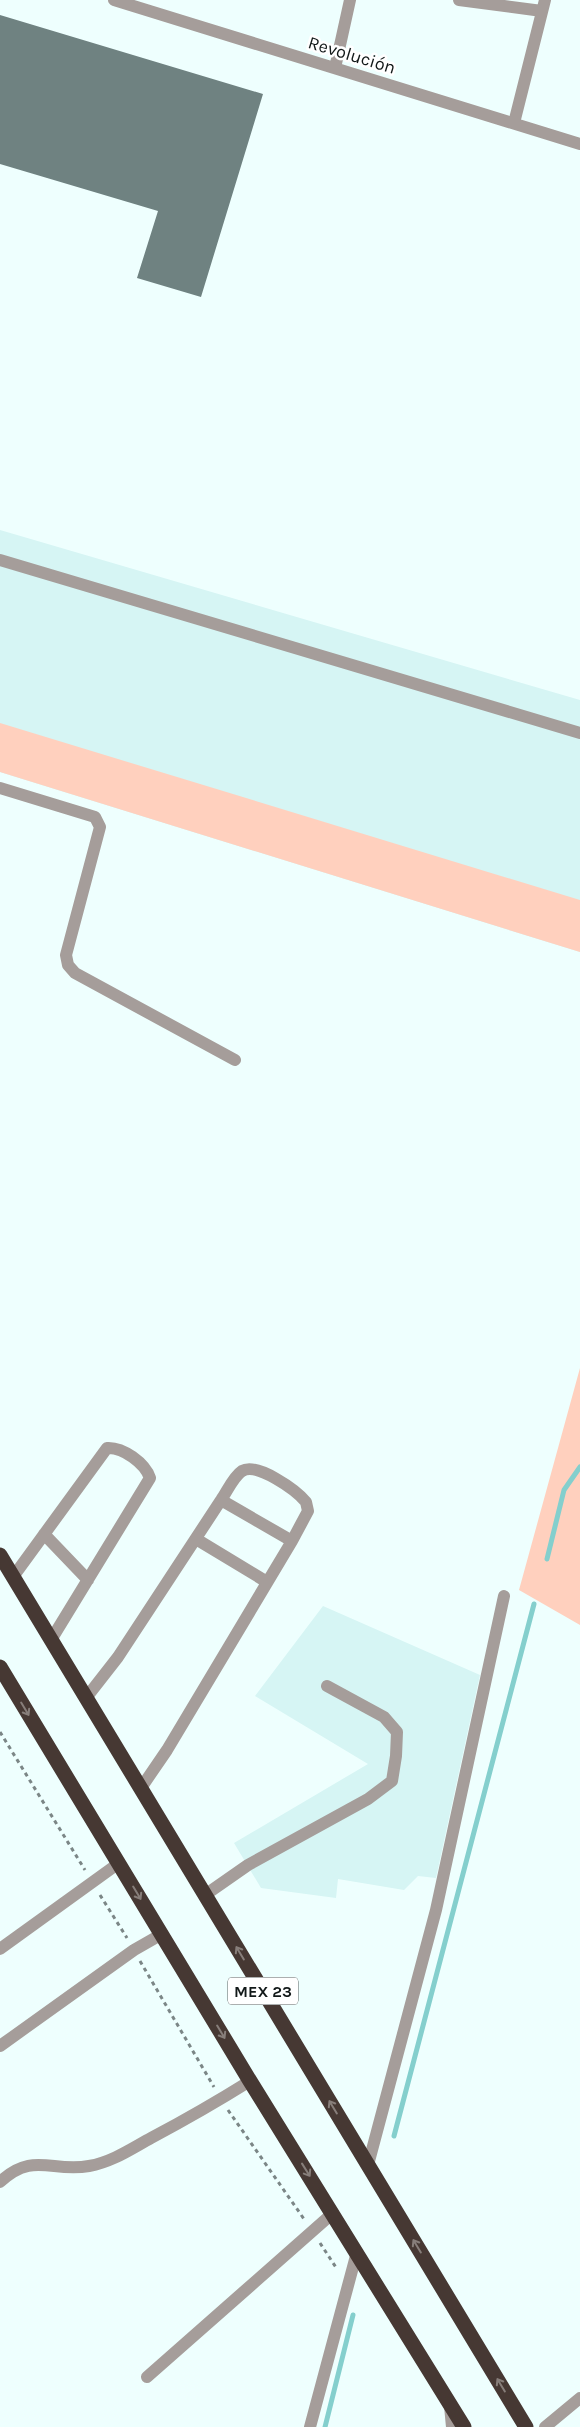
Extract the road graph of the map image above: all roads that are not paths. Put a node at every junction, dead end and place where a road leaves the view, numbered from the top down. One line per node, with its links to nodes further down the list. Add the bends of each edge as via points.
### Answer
1 (114, 0): 5 (street, Revolución)
2 (350, 0): 5 (street)
3 (459, 0): 4 (street)
4 (543, 5): 6 (street)
5 (335, 68): 6 (street, Revolución)
6 (514, 123): 7 (street, Revolución)
7 (580, 144)
8 (0, 560): 9 (street)
9 (580, 733)
10 (0, 788): 11 (street, via 95,817 100,827 66,955 68,965 75,973)
11 (235, 1060)
12 (221, 1500): 14 (street); 15 (street); 15 (street, via 240,1472 251,1468 263,1470 306,1502 308,1511)
13 (44, 1534): 17 (street); 18 (street); 18 (street, via 107,1448 116,1447 147,1468 150,1478)
14 (196, 1539): 19 (street); 24 (street, via 118,1657)
15 (292, 1541): 19 (street)
16 (0, 1555): 17 (highway, MEX 23)
17 (13, 1577): 21 (highway, MEX 23)
18 (88, 1580): 21 (street)
19 (267, 1582): 25 (street)
20 (504, 1596): 32 (street, via 436,1910)
21 (51, 1640): 24 (highway, MEX 23)
22 (0, 1667): 26 (highway, MEX 23, one-way to 26)
23 (327, 1686): 27 (street, via 384,1717 397,1732 392,1781 368,1799 248,1865)
24 (86, 1698): 25 (highway, MEX 23)
25 (141, 1788): 27 (highway, MEX 23)
26 (119, 1863): 28 (highway, MEX 23, one-way to 28); 29 (street)
27 (205, 1895): 32 (highway, MEX 23, one-way to 27)
28 (162, 1934): 30 (street, via 134,1950); 31 (highway, MEX 23, one-way to 31)
29 (0, 1948)
30 (0, 2046)
31 (250, 2081): 33 (street, via 106,2163 86,2167 26,2164); 34 (highway, MEX 23, one-way to 34)
32 (368, 2165): 42 (highway, MEX 23, one-way to 32)
33 (0, 2182)
34 (333, 2213): 35 (highway, MEX 23); 36 (street)
35 (357, 2252): 38 (highway, MEX 23); 39 (street)
36 (146, 2377)
37 (580, 2398): 43 (street)
38 (450, 2404): 40 (street); 41 (highway, MEX 23)
39 (310, 2427)
40 (452, 2427)
41 (464, 2427)
42 (526, 2427)
43 (545, 2427)

